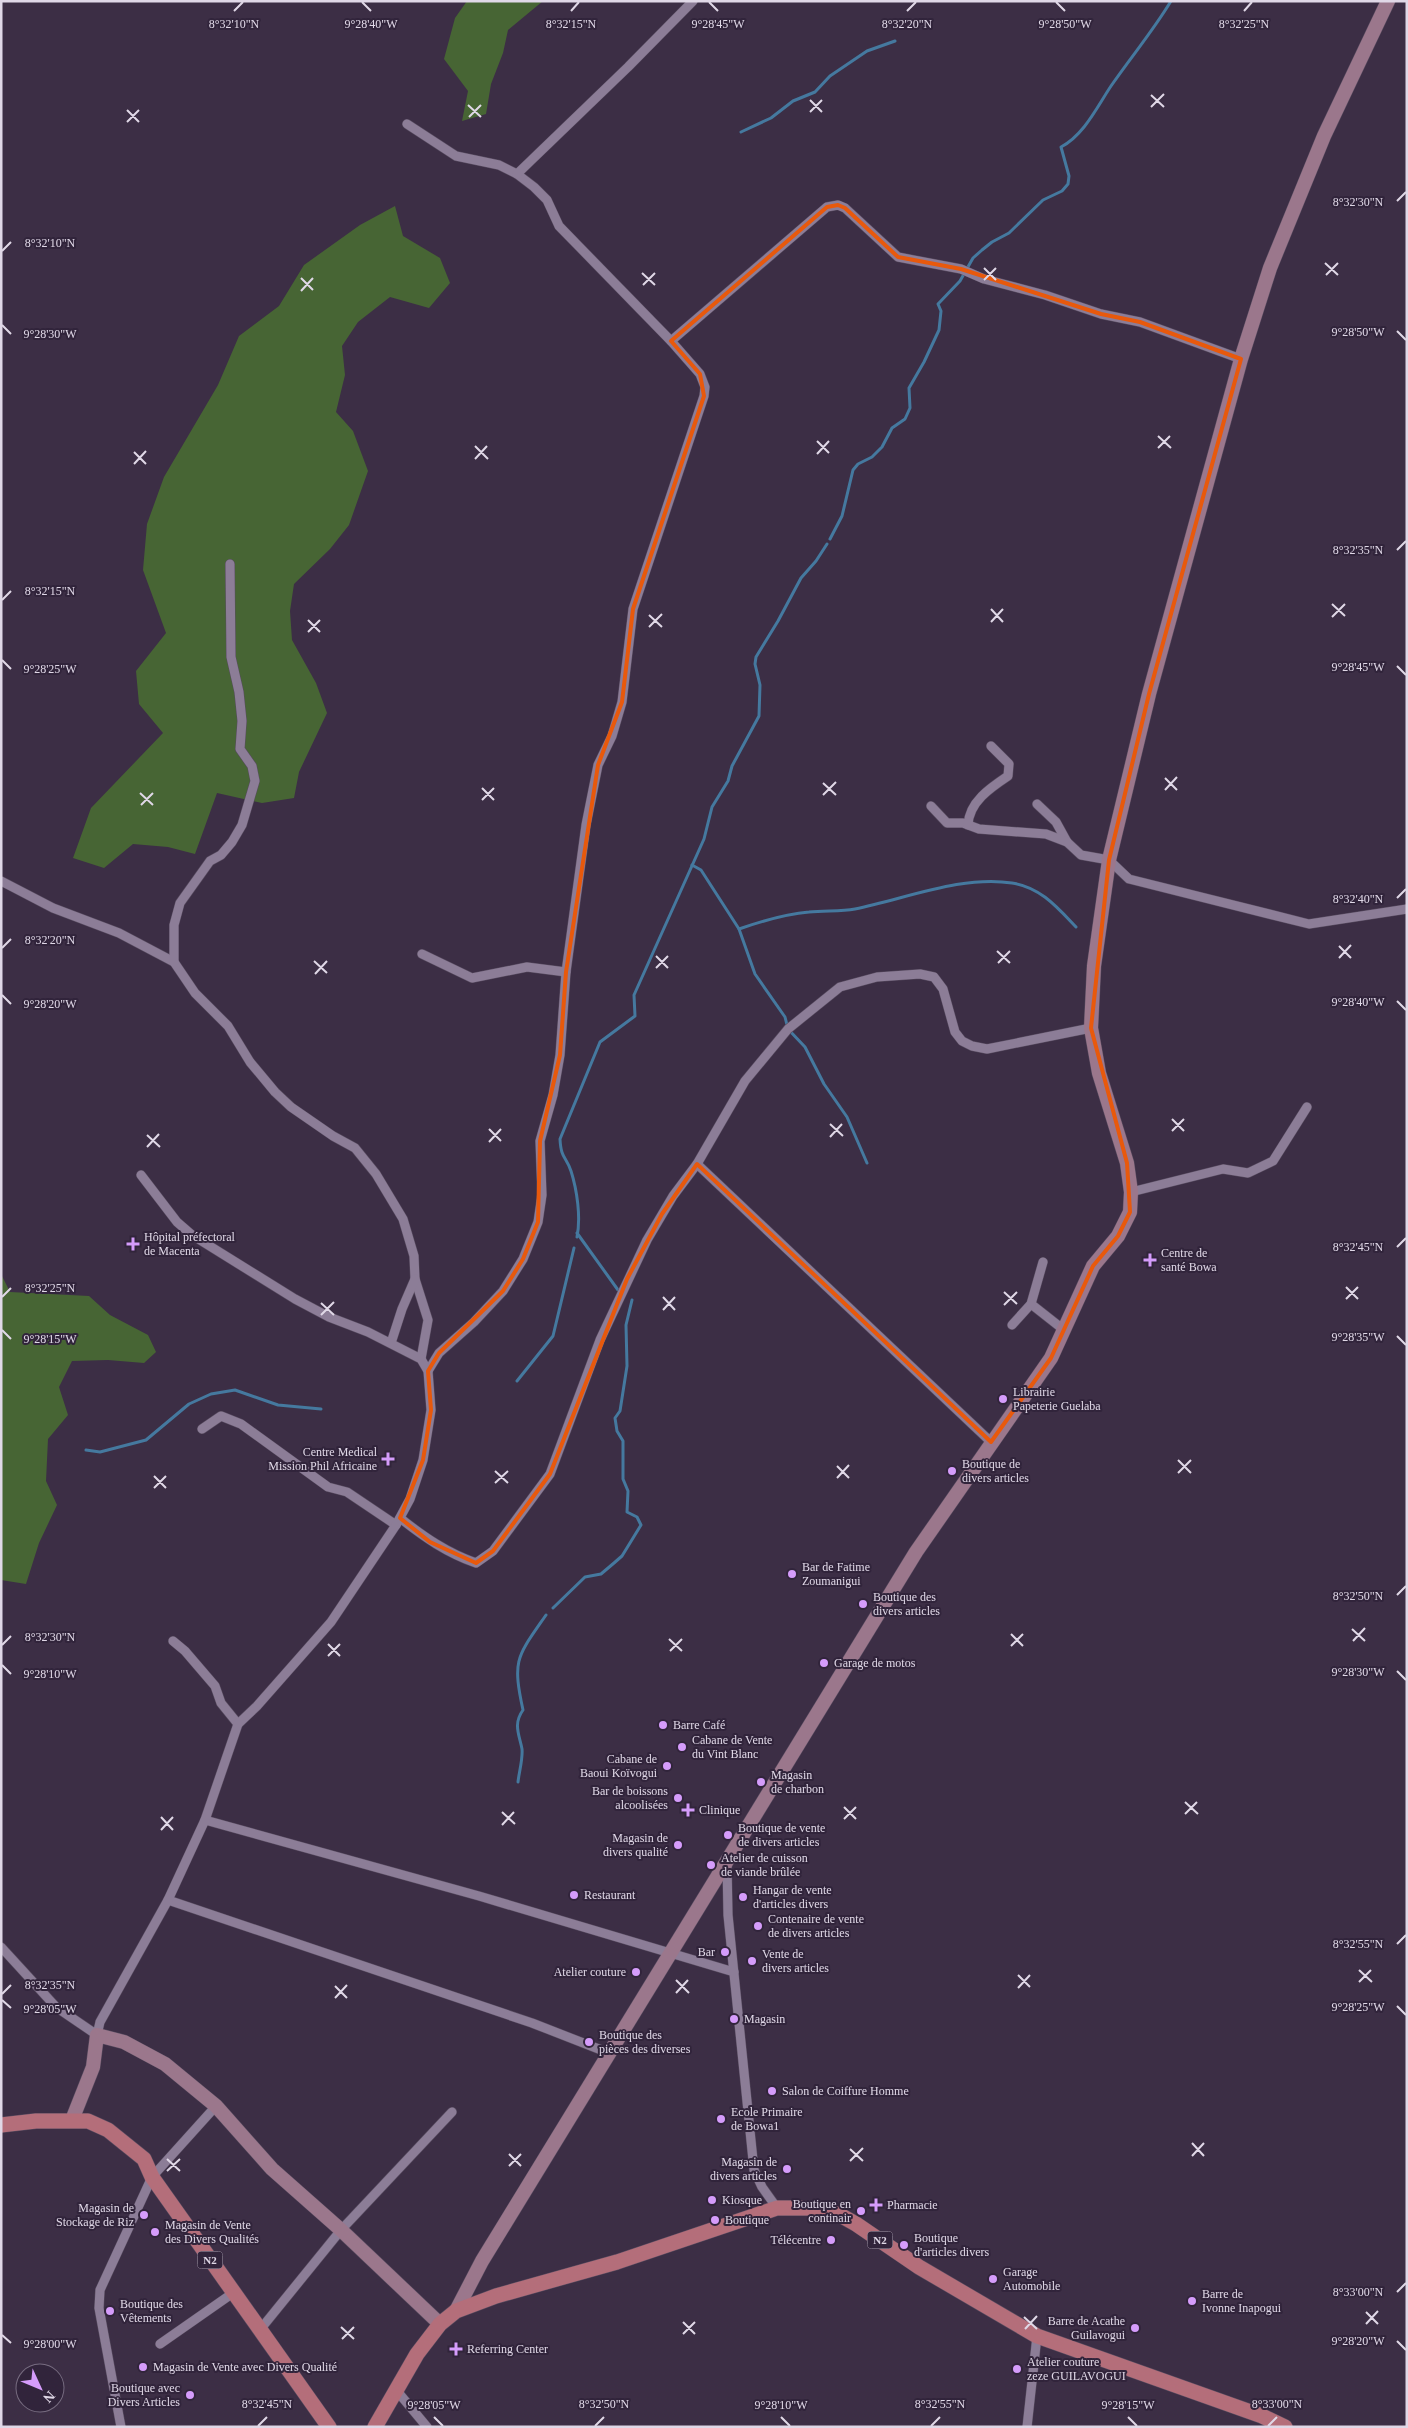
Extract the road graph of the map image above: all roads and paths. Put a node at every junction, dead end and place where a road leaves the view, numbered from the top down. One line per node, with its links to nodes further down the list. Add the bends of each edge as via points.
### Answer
1 (693, 1): 4 (street)
2 (1388, 1): 6 (main road, via 1280,239)
3 (407, 124): 4 (street, via 456,156 499,165)
4 (517, 174): 5 (street, via 547,200 559,226)
5 (671, 341): 6 (street, via 827,208 838,205 898,257 961,269 1101,314 1140,322); 18 (street, via 700,374 705,387 704,396 634,609 622,702 612,736 598,765 586,825)
6 (1241, 359): 13 (main road, via 1149,694)
7 (230, 564): 17 (street, via 231,657 241,711 240,749 252,766 255,781 242,825 232,842 221,855 210,861 180,903 174,925)
8 (991, 746): 11 (street, via 1009,764 1008,776 982,796 969,813)
9 (1037, 804): 12 (street, via 1056,822)
10 (931, 806): 11 (street, via 947,823 963,822)
11 (968, 825): 12 (street, via 979,829 1046,834)
12 (1067, 842): 13 (street, via 1081,855)
13 (1109, 860): 15 (street, via 1129,879 1309,924); 19 (main road, via 1094,966)
14 (1, 881): 17 (street, via 52,908 119,934)
15 (1407, 910)
16 (422, 954): 18 (street, via 472,978 527,968)
17 (174, 962): 25 (street, via 195,994 228,1026 250,1062 275,1092 333,1136 355,1148 376,1174 403,1219 414,1256)
18 (566, 972): 31 (street, via 560,1054 540,1141 542,1195 538,1222 523,1260 503,1291 439,1353)
19 (1091, 1028): 21 (street, via 987,1049 962,1042 955,1032 943,989 934,977 920,974 877,977 840,987 788,1029 771,1049 746,1081); 23 (main road, via 1099,1073 1127,1163)
20 (1307, 1107): 23 (street, via 1273,1161 1248,1173 1223,1169)
21 (697, 1164): 33 (street); 34 (street, via 662,1214 636,1263 600,1340 550,1474 493,1551 476,1563 430,1542)
22 (141, 1175): 29 (street, via 177,1222 192,1235 294,1299)
23 (1131, 1192): 28 (main road, via 1130,1212 1118,1236 1093,1266)
24 (1043, 1262): 26 (street)
25 (415, 1279): 29 (street); 30 (street, via 428,1320)
26 (1031, 1304): 27 (street); 28 (street)
27 (1012, 1325)
28 (1064, 1330): 33 (main road, via 1051,1358)
29 (391, 1343): 30 (street)
30 (421, 1359): 31 (street)
31 (428, 1371): 34 (street, via 431,1410 423,1460 410,1499)
32 (202, 1429): 34 (street, via 222,1416 233,1420 328,1487 347,1492)
33 (991, 1442): 38 (main road, via 916,1552)
34 (398, 1522): 36 (street, via 331,1622 258,1706)
35 (173, 1641): 36 (street, via 215,1686 221,1703)
36 (238, 1724): 37 (street)
37 (205, 1820): 39 (street); 41 (street)
38 (727, 1864): 41 (main road); 42 (street)
39 (168, 1900): 43 (street, via 100,2022); 44 (street, via 532,2023)
40 (1, 1947): 43 (street, via 56,2007)
41 (670, 1952): 42 (street); 44 (main road)
42 (734, 1972): 50 (street, via 754,2170)
43 (97, 2036): 45 (main road, via 124,2042 165,2064); 47 (main road, via 93,2067)
44 (610, 2053): 53 (main road, via 482,2261)
45 (216, 2106): 49 (street); 51 (main road, via 272,2169)
46 (452, 2112): 51 (street)
47 (72, 2120): 48 (highway, N2); 49 (highway, N2, via 88,2121 108,2130 144,2159)
48 (1, 2124)
49 (152, 2177): 52 (highway, N2); 59 (street, via 100,2290 99,2308)
50 (777, 2208): 53 (highway, N2, via 617,2262 496,2296); 56 (highway, N2, via 817,2208 840,2215 919,2267)
51 (341, 2230): 54 (main road); 55 (street)
52 (233, 2293): 55 (highway, N2); 57 (street)
53 (456, 2312): 54 (highway, N2)
54 (440, 2324): 58 (highway, N2, via 417,2354)
55 (259, 2331): 60 (highway, N2)
56 (1037, 2336): 63 (street); 64 (highway, N2)
57 (160, 2344)
58 (397, 2391): 61 (highway, N2); 62 (street)
59 (120, 2427)
60 (329, 2427)
61 (375, 2427)
62 (427, 2427)
63 (1027, 2427)
64 (1285, 2427)

